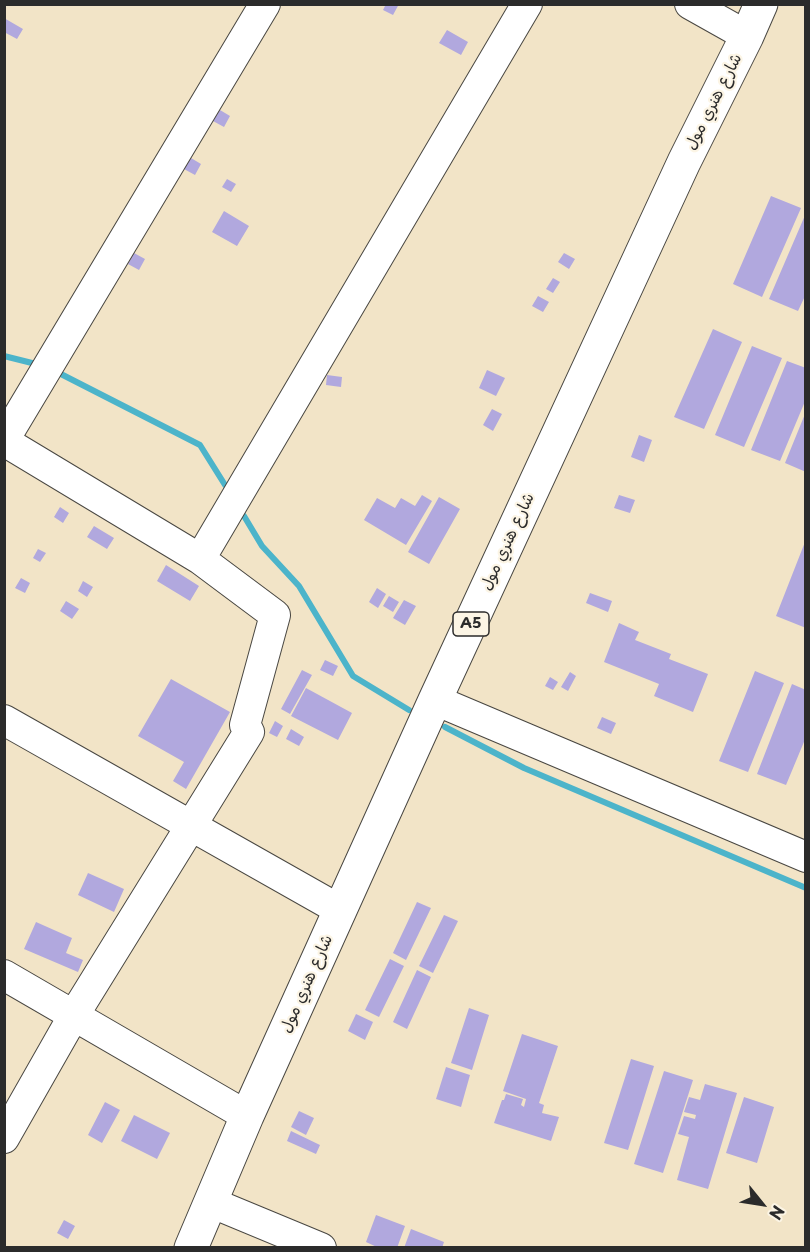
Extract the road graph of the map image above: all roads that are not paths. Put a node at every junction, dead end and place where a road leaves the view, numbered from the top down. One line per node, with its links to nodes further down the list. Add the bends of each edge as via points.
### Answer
1 (265, 4): 6 (street)
2 (527, 4): 7 (street)
3 (690, 4): 5 (street)
4 (761, 4): 5 (highway, شارع هنري مول / A5)
5 (747, 36): 8 (highway, شارع هنري مول / A5)
6 (4, 440): 7 (street)
7 (200, 559): 10 (street, via 275,615 245,725 249,732)
8 (435, 700): 11 (street); 12 (highway, شارع هنري مول / A5)
9 (4, 720): 10 (street)
10 (191, 825): 12 (street); 14 (street)
11 (806, 857)
12 (340, 909): 15 (highway, شارع هنري مول / A5)
13 (4, 975): 14 (street)
14 (74, 1015): 15 (street); 16 (street)
15 (247, 1116): 17 (highway, شارع هنري مول / A5)
16 (4, 1138)
17 (210, 1202): 18 (highway, شارع هنري مول / A5); 19 (street)
18 (191, 1248)
19 (321, 1248)

